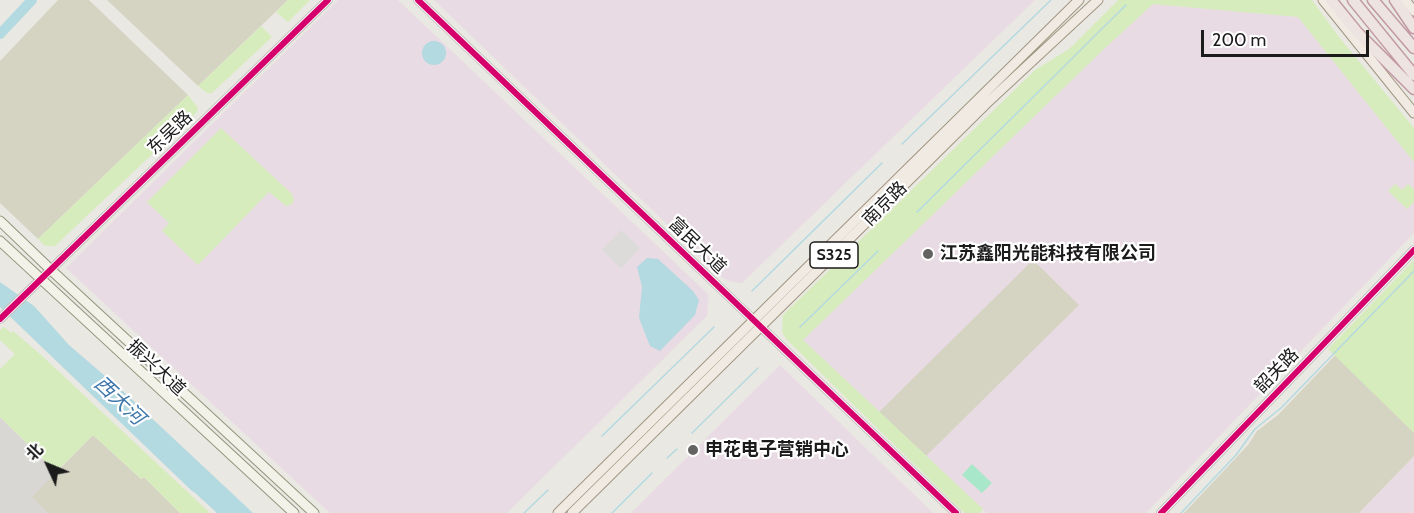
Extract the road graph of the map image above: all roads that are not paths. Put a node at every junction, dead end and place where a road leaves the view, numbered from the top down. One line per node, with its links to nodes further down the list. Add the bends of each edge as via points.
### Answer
1 (328, 0): 20 (street, 东吴路)
2 (418, 0): 23 (street, 富民大道)
3 (1079, 0): 23 (main road, 南京路 / S325)
4 (1098, 0): 23 (main road, 南京路 / S325)
5 (1323, 0): 16 (main road)
6 (1331, 0): 15 (highway)
7 (1353, 0): 14 (highway)
8 (1373, 0): 13 (highway)
9 (1395, 0): 12 (highway)
10 (1405, 0): 11 (main road)
11 (1414, 11)
12 (1414, 28)
13 (1414, 48)
14 (1414, 75)
15 (1414, 89)
16 (1414, 113)
17 (0, 221): 20 (main road, 振兴大道)
18 (0, 241): 21 (main road, 振兴大道)
19 (1414, 250): 29 (street, 韶关路)
20 (50, 269): 21 (street, 东吴路); 25 (main road, 振兴大道)
21 (40, 279): 22 (street, 东吴路); 24 (main road, 振兴大道)
22 (0, 319)
23 (757, 324): 26 (main road, 南京路 / S325); 27 (main road, 南京路 / S325); 28 (street, 富民大道)
24 (294, 513)
25 (314, 513)
26 (558, 513)
27 (572, 513)
28 (956, 513)
29 (1161, 513)

